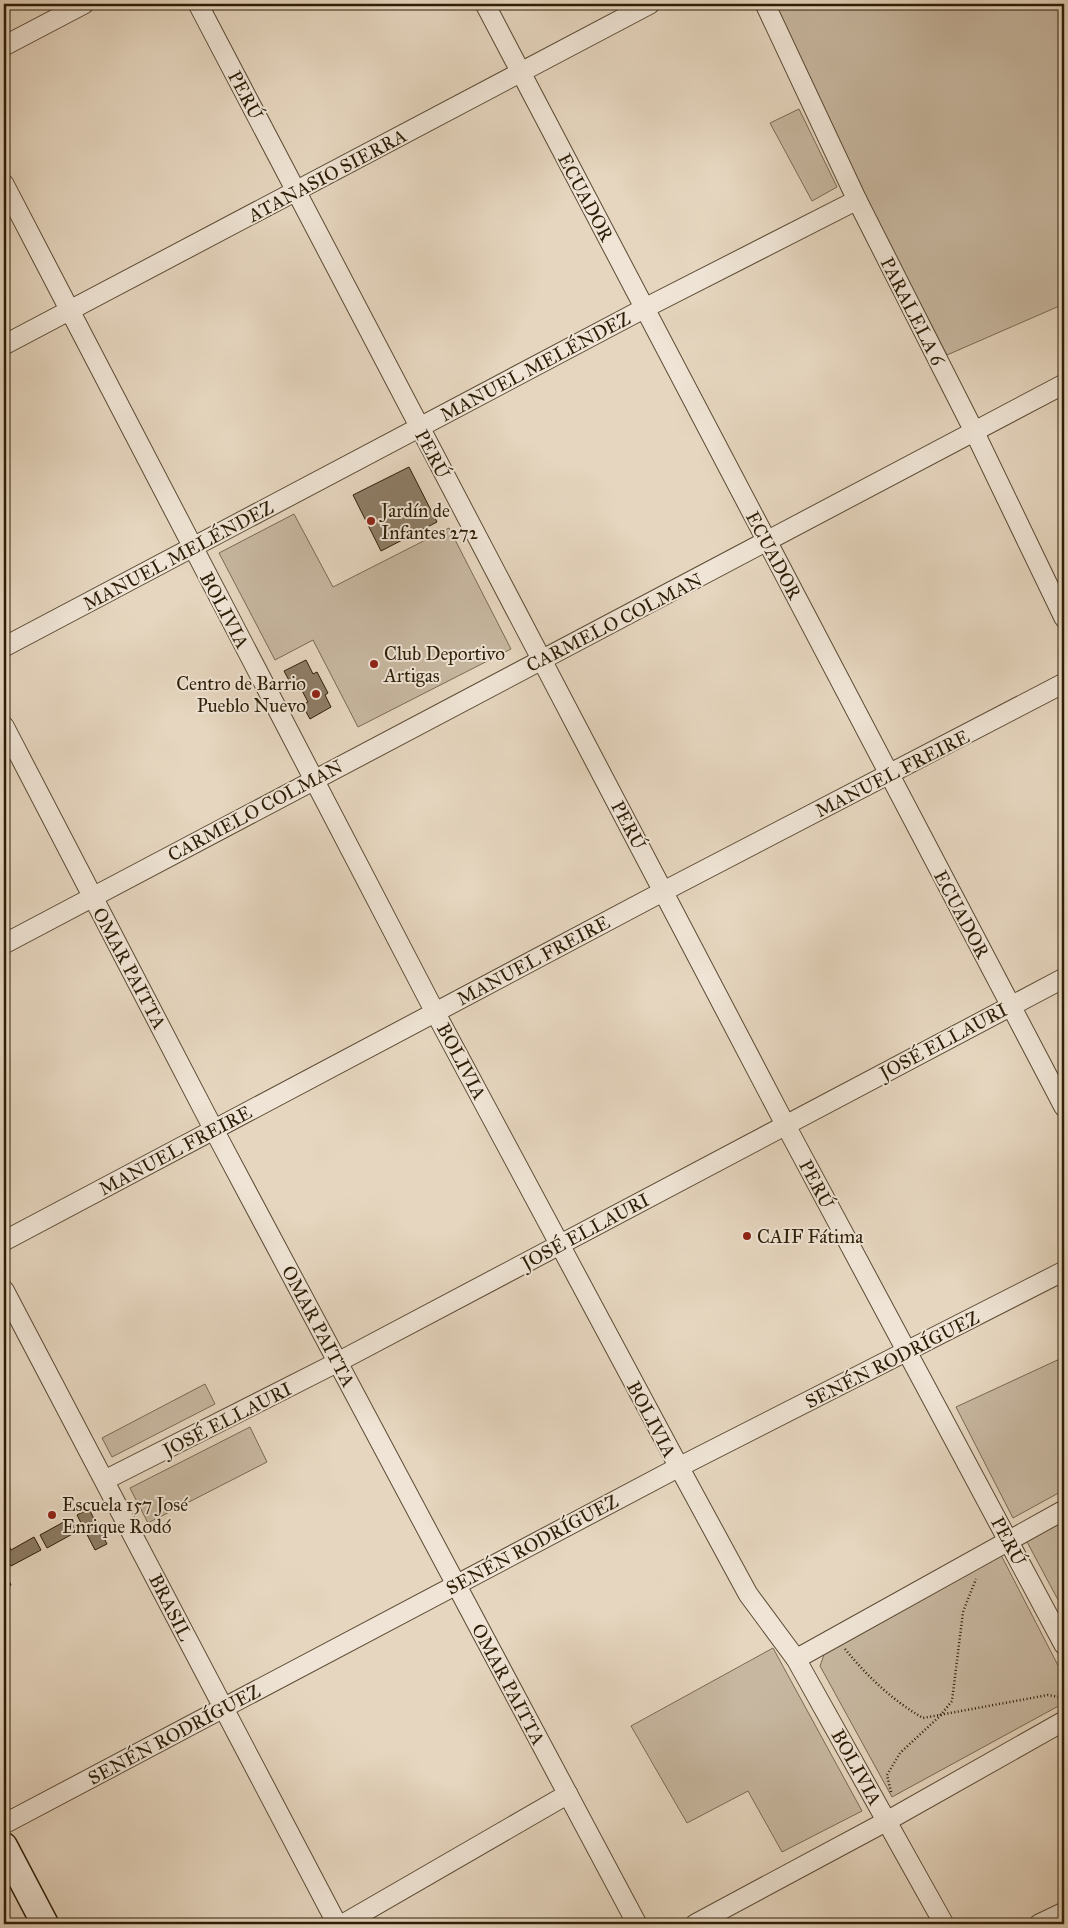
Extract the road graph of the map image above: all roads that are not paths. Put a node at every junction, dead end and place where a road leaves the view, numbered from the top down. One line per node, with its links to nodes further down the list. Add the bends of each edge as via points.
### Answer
1 (84, 4): 6 (street)
2 (198, 4): 9 (street, PERÚ)
3 (485, 4): 7 (street, ECUADOR)
4 (650, 4): 7 (street, ATANASIO SIERRA)
5 (766, 4): 10 (street, PARALELA 6)
6 (4, 46)
7 (519, 72): 9 (street, ATANASIO SIERRA); 11 (street, ECUADOR)
8 (4, 184): 12 (street, BOLIVIA)
9 (296, 191): 12 (street, ATANASIO SIERRA); 15 (street, PERÚ)
10 (857, 200): 11 (street, MANUEL MELÉNDEZ); 16 (street, PARALELA 6)
11 (645, 308): 15 (street, MANUEL MELÉNDEZ); 17 (street, ECUADOR)
12 (69, 310): 13 (street, ATANASIO SIERRA); 18 (street, BOLIVIA)
13 (4, 345)
14 (1064, 384): 16 (street, CARMELO COLMAN)
15 (419, 427): 18 (street, MANUEL MELÉNDEZ); 21 (street, PERÚ)
16 (974, 431): 17 (street, CARMELO COLMAN); 19 (street, PARALELA 6)
17 (768, 542): 21 (street, CARMELO COLMAN); 24 (street, ECUADOR)
18 (192, 548): 20 (street, MANUEL MELÉNDEZ); 25 (street, BOLIVIA)
19 (1064, 618)
20 (4, 647)
21 (542, 659): 25 (street, CARMELO COLMAN); 26 (street, PERÚ)
22 (1064, 683): 24 (street, MANUEL FREIRE)
23 (4, 726): 27 (street, OMAR PAITTA)
24 (888, 774): 26 (street, MANUEL FREIRE); 30 (street, ECUADOR)
25 (314, 778): 27 (street, CARMELO COLMAN); 31 (street, BOLIVIA)
26 (664, 892): 31 (street, MANUEL FREIRE); 33 (street, PERÚ)
27 (93, 897): 28 (street, CARMELO COLMAN); 34 (street, OMAR PAITTA)
28 (4, 944)
29 (1064, 978): 30 (street, JOSÉ ELLAURI)
30 (1010, 1006): 32 (street, ECUADOR); 33 (street, JOSÉ ELLAURI)
31 (435, 1012): 34 (street, MANUEL FREIRE); 36 (street, BOLIVIA)
32 (1064, 1107)
33 (785, 1124): 36 (street, JOSÉ ELLAURI); 39 (street, PERÚ)
34 (214, 1130): 35 (street, MANUEL FREIRE); 40 (street, OMAR PAITTA)
35 (4, 1241)
36 (559, 1244): 40 (street, JOSÉ ELLAURI); 41 (street, BOLIVIA)
37 (1064, 1271): 39 (street, SENÉN RODRÍGUEZ)
38 (4, 1290): 42 (street, BRASIL)
39 (906, 1352): 41 (street, SENÉN RODRÍGUEZ); 44 (street, PERÚ)
40 (338, 1362): 42 (street, JOSÉ ELLAURI); 45 (street, OMAR PAITTA)
41 (679, 1467): 45 (street, SENÉN RODRÍGUEZ); 47 (street, BOLIVIA, via 748,1594)
42 (105, 1480): 48 (street, BRASIL)
43 (1064, 1510): 44 (street)
44 (1009, 1539): 46 (street, PERÚ); 47 (street)
45 (456, 1584): 48 (street, SENÉN RODRÍGUEZ); 50 (street, OMAR PAITTA)
46 (1064, 1645)
47 (796, 1659): 51 (street, BOLIVIA)
48 (223, 1708): 52 (street, SENÉN RODRÍGUEZ); 56 (street, BRASIL)
49 (1064, 1721): 51 (street)
50 (568, 1794): 57 (street); 58 (street, OMAR PAITTA)
51 (887, 1821): 59 (street); 60 (street, BOLIVIA)
52 (4, 1824)
53 (4, 1846): 55 (street)
54 (1064, 1912): 61 (street)
55 (45, 1924)
56 (337, 1924)
57 (343, 1924)
58 (637, 1924)
59 (695, 1924)
60 (944, 1924)
61 (1039, 1924)

